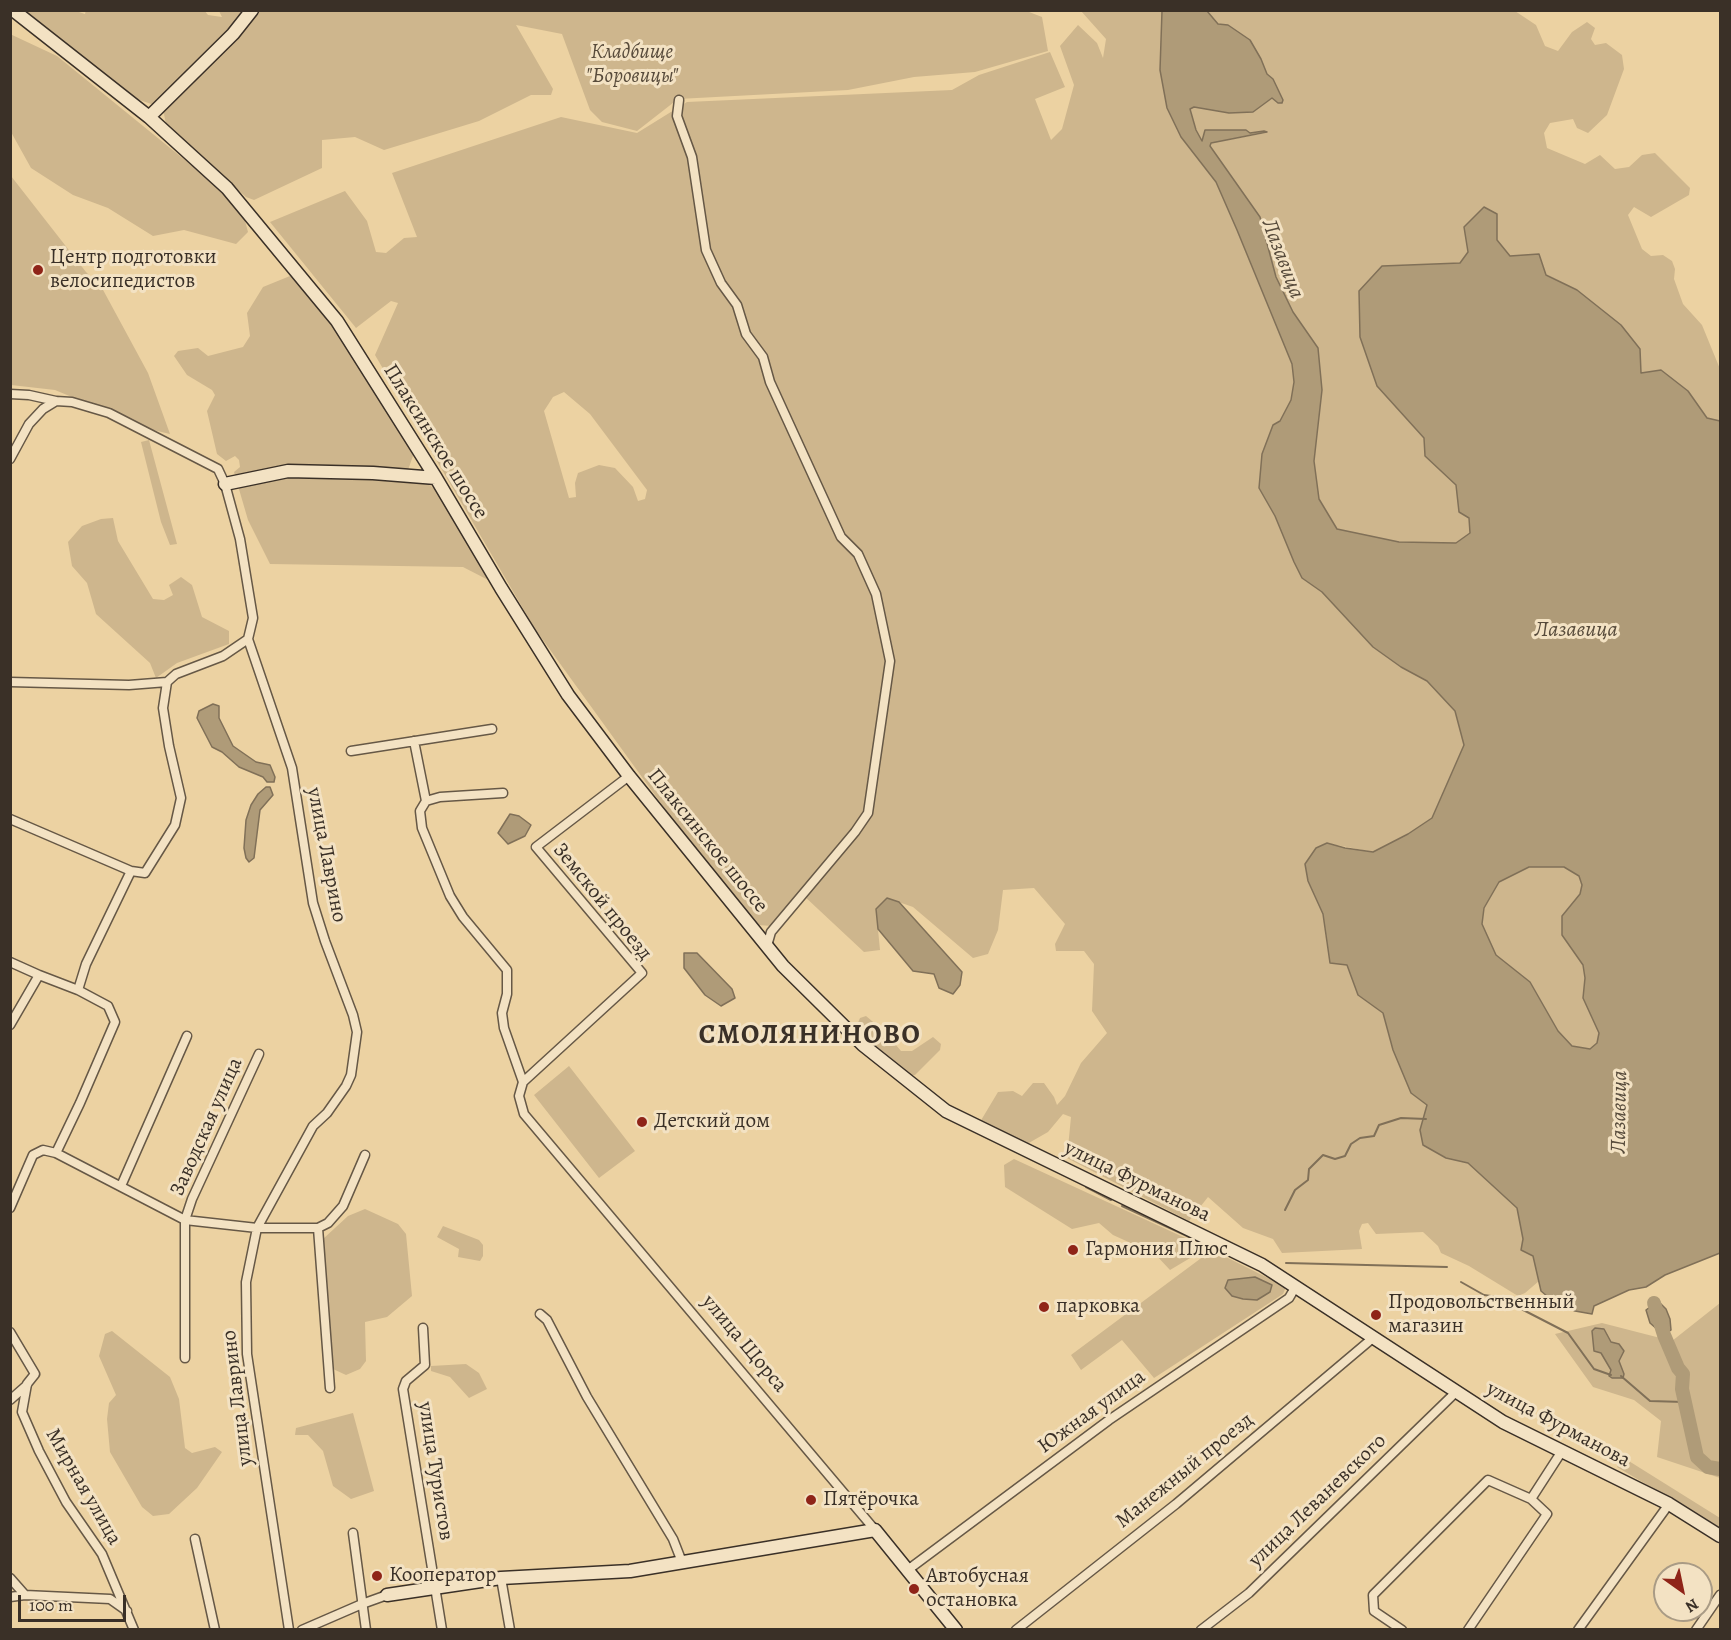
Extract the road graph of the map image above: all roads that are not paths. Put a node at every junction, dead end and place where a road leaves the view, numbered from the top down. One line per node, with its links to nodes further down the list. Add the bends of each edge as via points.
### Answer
1 (13, 10): 4 (main road, Плаксинское шоссе)
2 (252, 10): 4 (main road)
3 (679, 100): 21 (street, via 677,116 692,157 706,250 736,305 746,334 763,357 770,382 841,537 858,554 876,594 890,661 868,813 771,932)
4 (149, 117): 8 (main road, Плаксинское шоссе, via 228,188 338,321)
5 (10, 394): 6 (street)
6 (56, 401): 7 (street, via 29,424); 9 (street, via 109,413 218,469)
7 (10, 459)
8 (436, 478): 9 (main road, via 373,472 288,471); 16 (main road, Плаксинское шоссе, via 568,695)
9 (225, 484): 10 (street, via 240,539 253,618)
10 (248, 639): 12 (street, via 223,656 176,674); 35 (street, улица Лаврино, via 292,768 313,903 357,1032 346,1086 313,1126)
11 (10, 682): 12 (street)
12 (167, 682): 20 (street, via 163,708 181,798 175,825 146,873)
13 (492, 729): 14 (street)
14 (414, 741): 15 (street); 18 (street, улица Щорса)
15 (351, 751)
16 (628, 776): 21 (main road, Плаксинское шоссе); 28 (street, Земской проезд, via 536,847 642,972)
17 (503, 793): 18 (street)
18 (426, 801): 28 (street, улица Щорса, via 420,811 422,828 450,896 507,970 504,1028)
19 (10, 819): 20 (street)
20 (131, 871): 24 (street, via 86,964)
21 (767, 946): 29 (main road, Плаксинское шоссе, via 863,1045)
22 (10, 962): 23 (street)
23 (39, 975): 24 (street); 25 (street)
24 (78, 990): 30 (street, via 108,1006 115,1022)
25 (10, 1025)
26 (187, 1036): 32 (street)
27 (260, 1054): 34 (street, Заводская улица)
28 (522, 1080): 50 (street, улица Щорса, via 519,1096 524,1114)
29 (910, 1081): 37 (main road, улица Фурманова, via 966,1122 1262,1265)
30 (56, 1153): 32 (street); 33 (street, via 44,1150 33,1155)
31 (365, 1155): 36 (street, via 343,1206)
32 (121, 1186): 34 (street)
33 (10, 1208)
34 (185, 1220): 35 (street); 42 (street, Заводская улица)
35 (257, 1228): 36 (street); 67 (street, улица Лаврино, via 246,1282 247,1354)
36 (318, 1228): 44 (street)
37 (1296, 1286): 41 (main road, улица Фурманова); 55 (street, Южная улица, via 1289,1298 1109,1420)
38 (540, 1314): 54 (street, via 674,1539)
39 (423, 1328): 58 (street, улица Туристов, via 425,1365 406,1381 403,1389)
40 (10, 1332): 43 (street, Мирная улица, via 35,1374)
41 (1374, 1337): 45 (main road, улица Фурманова); 73 (street, Манежный проезд, via 1176,1504)
42 (185, 1358)
43 (27, 1384): 46 (street); 64 (street, Мирная улица, via 22,1412 39,1451 66,1502 102,1554)
44 (330, 1388)
45 (1456, 1392): 47 (main road, улица Фурманова, via 1503,1422); 74 (street, улица Леваневского, via 1249,1593)
46 (10, 1400)
47 (1562, 1451): 48 (street); 49 (main road, улица Фурманова)
48 (1531, 1499): 75 (street, via 1488,1480 1438,1529 1373,1595 1374,1611); 76 (street, via 1547,1514)
49 (1669, 1504): 52 (main road, улица Фурманова); 77 (street)
50 (875, 1530): 54 (main road); 55 (main road, улица Щорса)
51 (353, 1533): 63 (street)
52 (1720, 1536)
53 (195, 1539): 66 (street)
54 (682, 1562): 57 (main road, via 630,1571)
55 (909, 1569): 72 (main road, улица Щорса)
56 (10, 1578): 59 (street)
57 (501, 1578): 58 (main road); 71 (street)
58 (436, 1587): 60 (main road); 70 (street, улица Туристов)
59 (24, 1595): 62 (street); 64 (street, via 110,1599)
60 (387, 1595): 63 (street)
61 (1720, 1595): 78 (street)
62 (10, 1596)
63 (362, 1604): 68 (street); 69 (street)
64 (128, 1611): 65 (street, Мирная улица)
65 (134, 1629)
66 (215, 1629)
67 (289, 1629)
68 (302, 1629)
69 (366, 1629)
70 (442, 1629)
71 (510, 1629)
72 (956, 1629)
73 (1016, 1629)
74 (1201, 1629)
75 (1402, 1629)
76 (1468, 1629)
77 (1578, 1629)
78 (1696, 1629)

